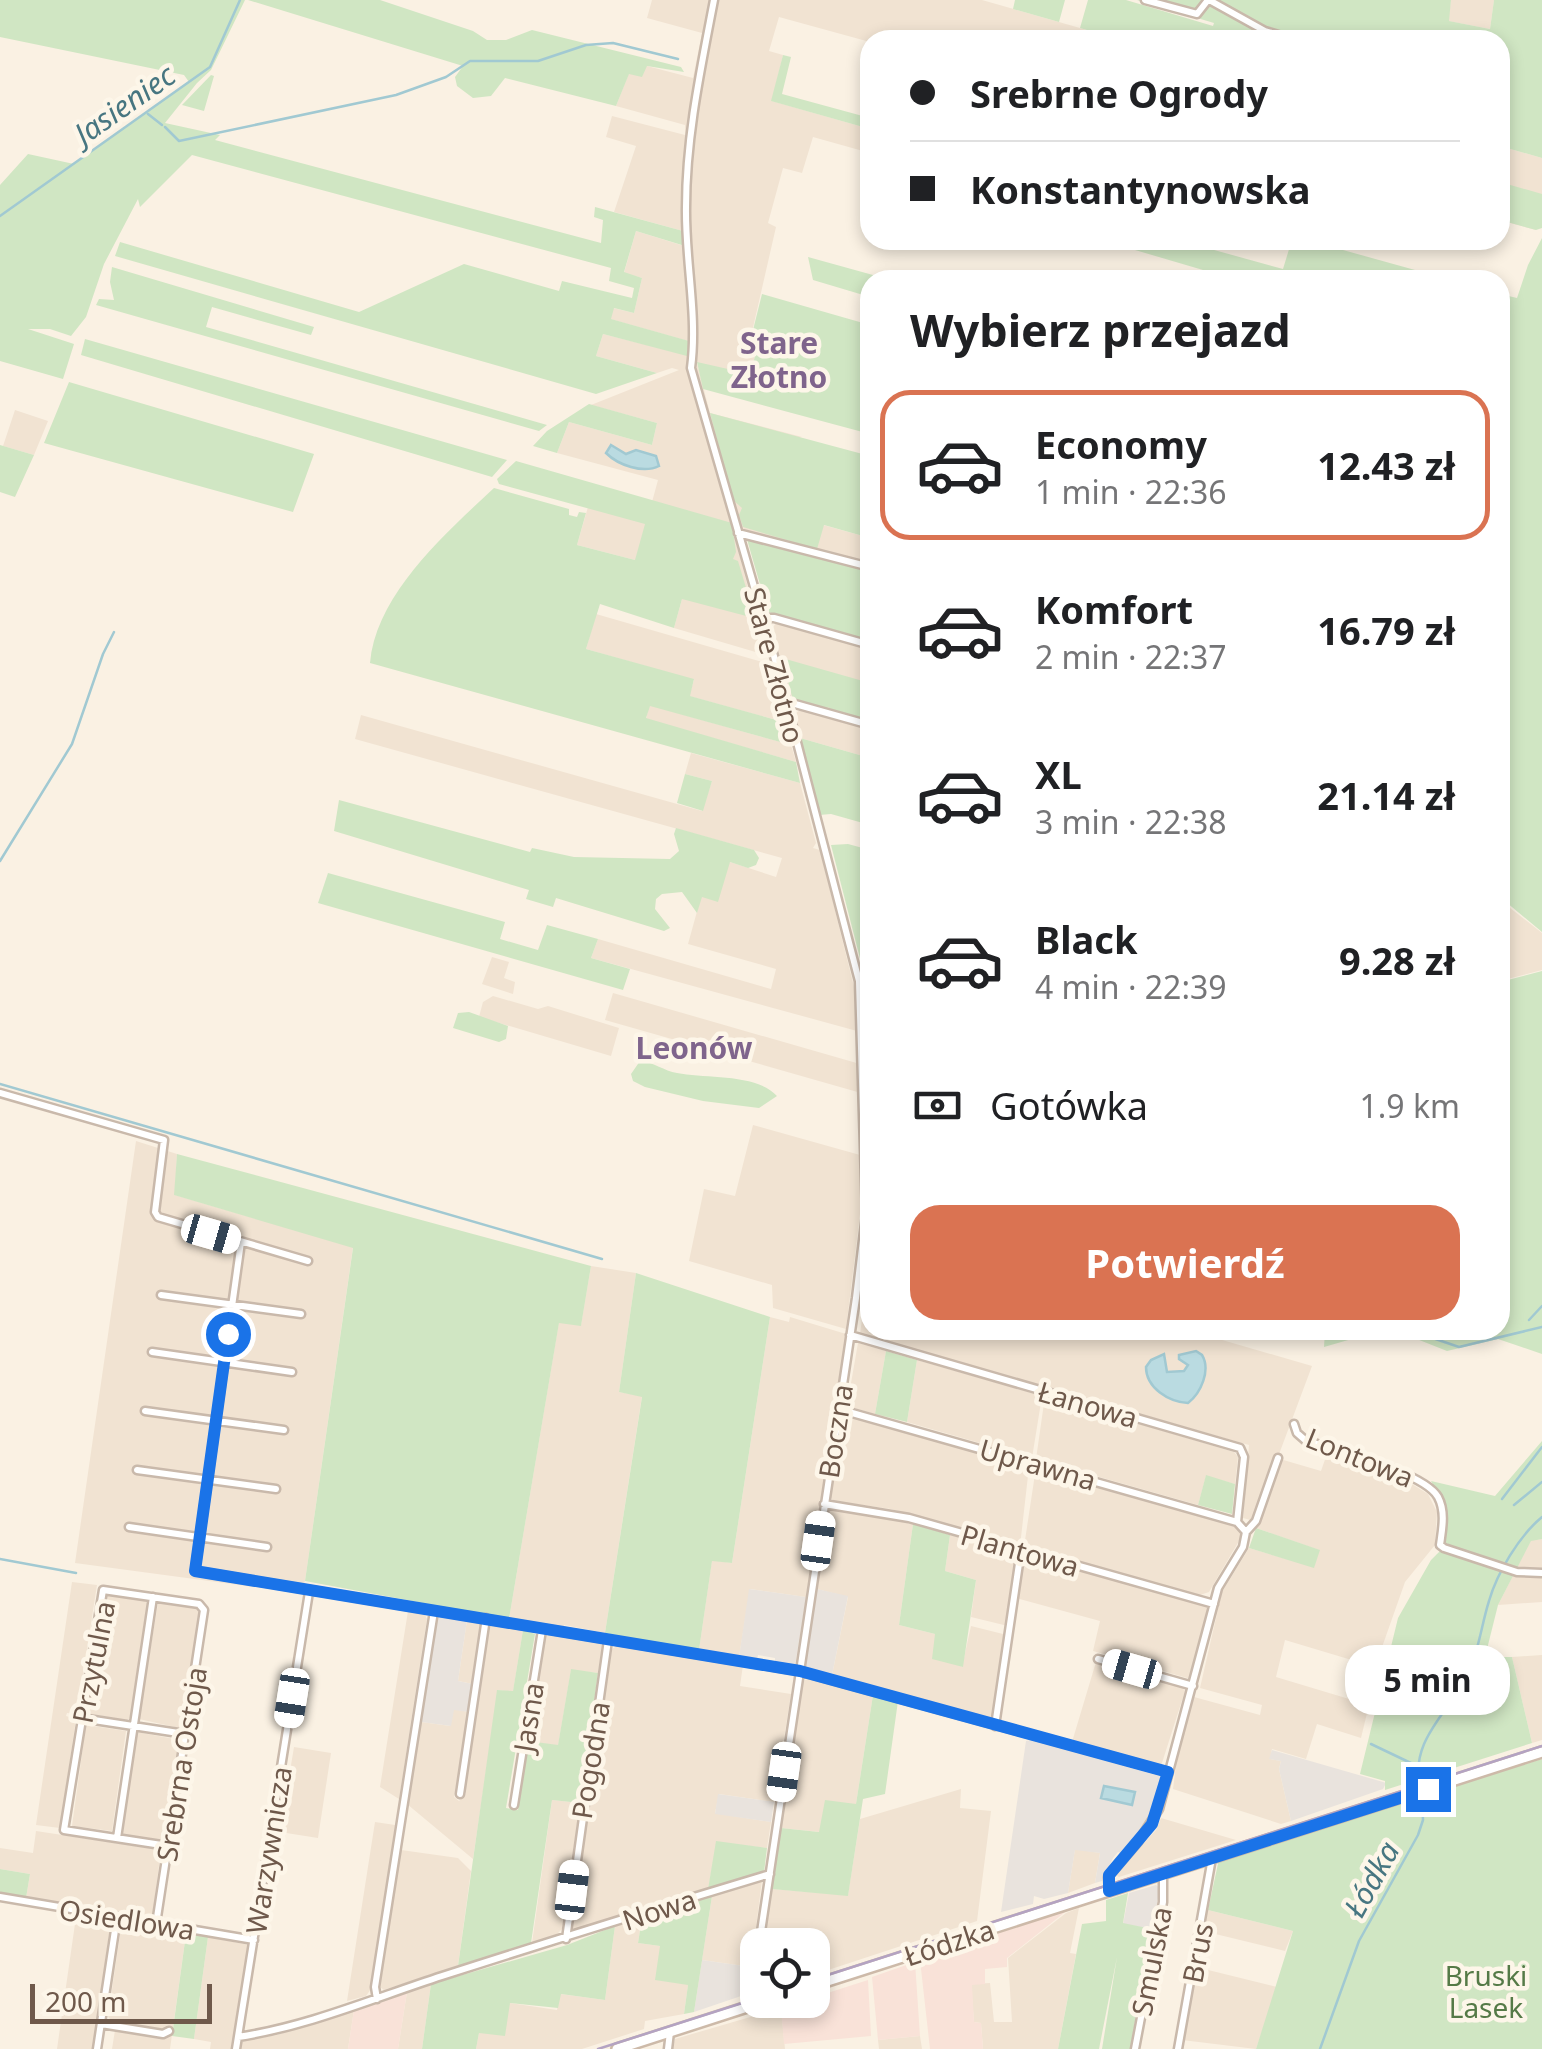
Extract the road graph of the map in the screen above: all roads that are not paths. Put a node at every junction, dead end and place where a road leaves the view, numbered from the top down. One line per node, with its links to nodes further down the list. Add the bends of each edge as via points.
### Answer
1 (714, 0): 5 (street, Stare Złotno, via 688,152 691,368)
2 (1145, 0): 3 (street, via 1197,14)
3 (1209, 0): 4 (street)
4 (1263, 30)
5 (738, 533): 6 (street); 7 (street, Stare Złotno)
6 (860, 564)
7 (763, 618): 8 (street); 9 (street, Stare Złotno)
8 (860, 642)
9 (786, 701): 10 (street); 11 (street, Stare Złotno)
10 (860, 722)
11 (860, 990)
12 (0, 1093): 13 (street, via 164,1140 156,1216)
13 (241, 1242): 14 (street); 17 (street)
14 (308, 1261)
15 (860, 1262): 19 (street, Stare Złotno)
16 (161, 1295): 17 (street)
17 (232, 1304): 18 (street); 23 (street)
18 (301, 1314)
19 (851, 1333): 20 (street, Łanowa); 25 (street, Boczna)
20 (860, 1336)
21 (875, 1340): 35 (street, Łanowa, via 1240,1448)
22 (152, 1352): 23 (street)
23 (223, 1363): 24 (street); 27 (street)
24 (292, 1372)
25 (838, 1408): 34 (street, Boczna); 35 (street, Uprawna)
26 (145, 1411): 27 (street)
27 (215, 1420): 29 (street); 32 (street)
28 (1294, 1424): 41 (street, Lontowa, via 1306,1440 1424,1484 1440,1503 1440,1545)
29 (284, 1430)
30 (1278, 1458): 37 (street, via 1256,1522)
31 (137, 1470): 32 (street)
32 (206, 1480): 33 (street); 38 (street)
33 (276, 1489)
34 (824, 1504): 40 (street, Plantowa, via 910,1518); 51 (street, Boczna)
35 (1238, 1522): 37 (street)
36 (129, 1527): 38 (street)
37 (1246, 1532): 44 (street)
38 (198, 1537): 39 (street); 42 (street, via 195,1571)
39 (267, 1547)
40 (1021, 1550): 44 (street, Plantowa); 55 (street)
41 (1542, 1573)
42 (308, 1592): 46 (street); 72 (street, Warzywnicza)
43 (153, 1597): 45 (street, Przytulna); 53 (street, Przytulna, via 101,1591); 54 (street)
44 (1214, 1604): 52 (street)
45 (202, 1605): 56 (street, Srebrna Ostoja)
46 (434, 1611): 47 (street); 74 (street)
47 (486, 1618): 48 (street); 59 (street)
48 (542, 1630): 49 (street); 60 (street, Jasna)
49 (608, 1640): 51 (street); 71 (street, Pogodna)
50 (1098, 1659): 52 (street)
51 (800, 1671): 55 (street); 64 (street, Boczna)
52 (1193, 1686): 58 (street)
53 (81, 1718): 54 (street); 61 (street, Przytulna, via 64,1830)
54 (133, 1726): 56 (street); 61 (street)
55 (995, 1726): 58 (street)
56 (185, 1734): 62 (street, Srebrna Ostoja)
57 (1542, 1752): 63 (main road, Łódzka)
58 (1168, 1772): 66 (street, via 1152,1824 1109,1875)
59 (460, 1794)
60 (514, 1805)
61 (117, 1838): 62 (street)
62 (168, 1846): 69 (street, Srebrna Ostoja)
63 (1212, 1857): 65 (main road, Łódzka); 85 (street, Brus)
64 (770, 1874): 70 (street, Boczna); 71 (street, Nowa)
65 (1163, 1874): 66 (main road, Łódzka); 84 (street, Smulska)
66 (1109, 1891): 73 (main road, Łódzka)
67 (0, 1897): 68 (street, Osiedlowa)
68 (117, 1918): 69 (street, Osiedlowa); 76 (street)
69 (156, 1924): 72 (street, Osiedlowa)
70 (762, 1928)
71 (566, 1939): 74 (street, Nowa)
72 (254, 1940): 79 (street, Warzywnicza)
73 (830, 1980)
74 (377, 1999): 79 (street, Nowa)
75 (740, 2009): 78 (main road)
76 (101, 2024): 77 (street); 80 (street)
77 (170, 2031)
78 (670, 2032): 82 (main road); 83 (street)
79 (238, 2037): 81 (street, Warzywnicza)
80 (98, 2049)
81 (236, 2049)
82 (618, 2049)
83 (668, 2049)
84 (1134, 2049)
85 (1178, 2049)

